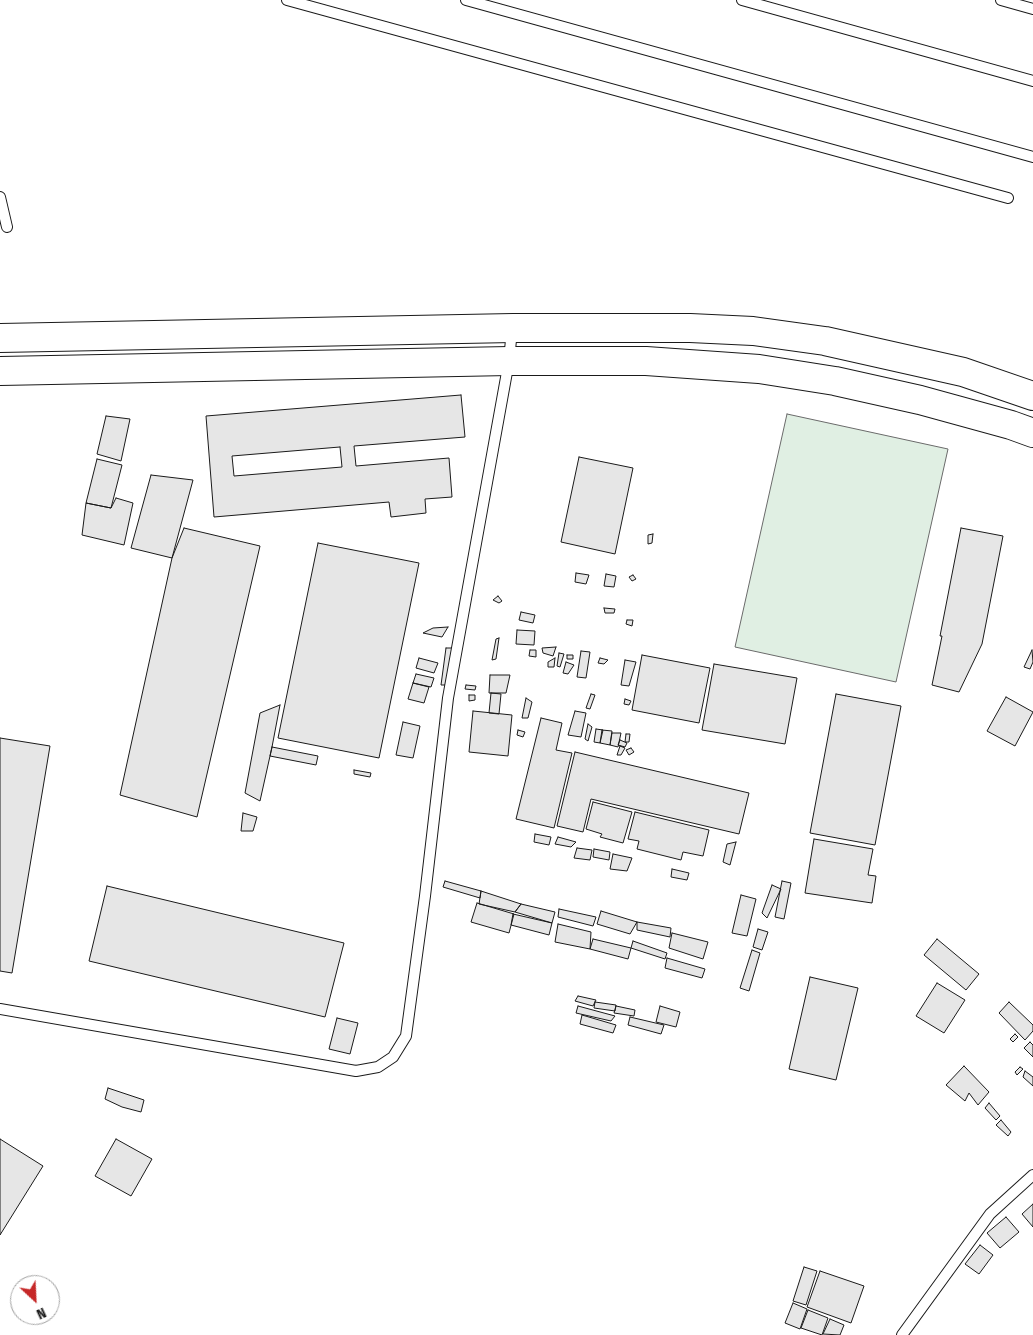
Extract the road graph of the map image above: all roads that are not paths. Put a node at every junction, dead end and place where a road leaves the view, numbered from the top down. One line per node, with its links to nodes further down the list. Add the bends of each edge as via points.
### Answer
1 (287, 0): 10 (lane)
2 (466, 0): 5 (lane)
3 (742, 0): 7 (lane)
4 (1000, 0): 6 (lane)
5 (488, 3): 8 (lane)
6 (1033, 9)
7 (1033, 81)
8 (1033, 157)
9 (0, 197): 11 (lane)
10 (1008, 198)
11 (6, 227)
12 (512, 328): 13 (highway); 14 (lane); 16 (highway, via 690,328 825,341 963,372)
13 (0, 338)
14 (509, 361): 15 (highway); 17 (highway, via 646,361 759,369 920,400); 18 (lane, via 448,698 406,1036 393,1057 378,1067 356,1071)
15 (0, 371)
16 (1033, 396)
17 (1033, 433)
18 (0, 1009)
19 (1033, 1175): 20 (lane, via 990,1214)
20 (902, 1335)

